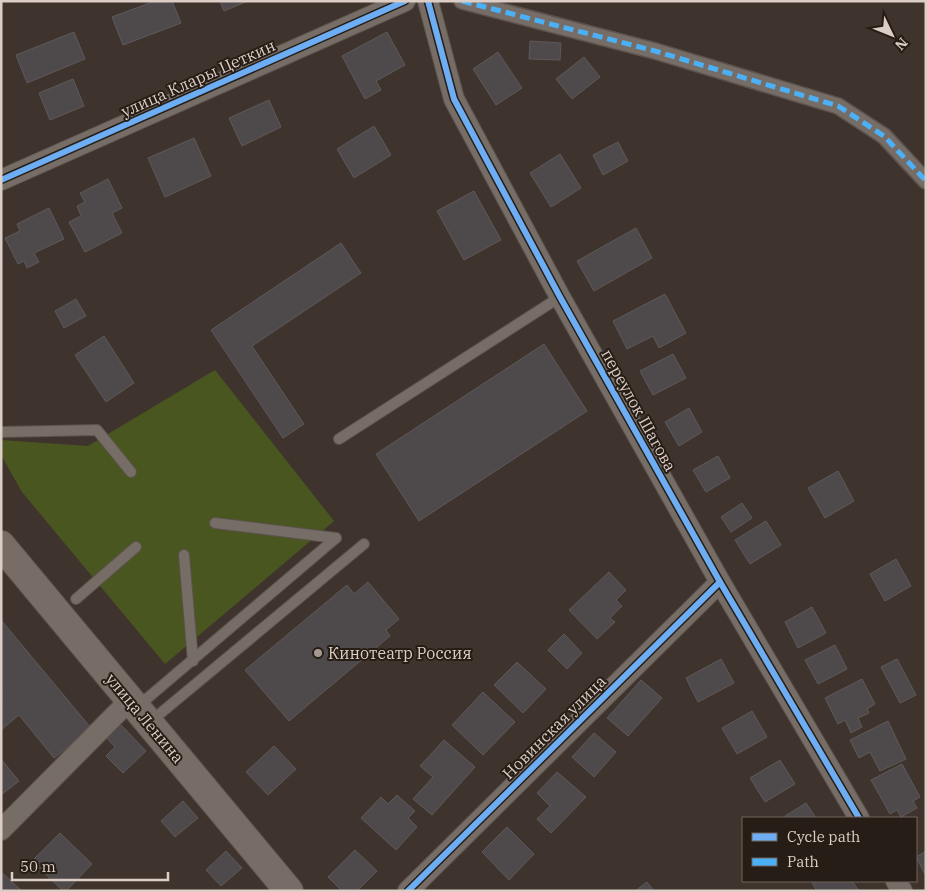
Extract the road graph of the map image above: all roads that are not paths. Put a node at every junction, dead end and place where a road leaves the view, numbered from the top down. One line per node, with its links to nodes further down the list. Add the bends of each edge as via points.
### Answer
1 (405, 1): 4 (street, улица Клары Цеткин)
2 (428, 1): 6 (street, переулок Шагова, via 454,99)
3 (462, 1): 5 (street, via 655,51 838,106 884,136)
4 (1, 180)
5 (926, 181)
6 (560, 297): 8 (lane); 15 (street, переулок Шагова)
7 (1, 432): 9 (lane, via 97,430)
8 (339, 439)
9 (131, 472)
10 (215, 523): 17 (lane, via 336,538)
11 (364, 544): 18 (lane)
12 (1, 545): 18 (main road, улица Ленина)
13 (136, 547): 16 (lane)
14 (184, 555): 17 (lane)
15 (720, 582): 19 (street, переулок Шагова); 22 (street, Новинская улица)
16 (76, 599)
17 (192, 661): 18 (lane)
18 (139, 710): 20 (street); 21 (main road, улица Ленина)
19 (858, 817)
20 (1, 830)
21 (289, 891)
22 (408, 891)

